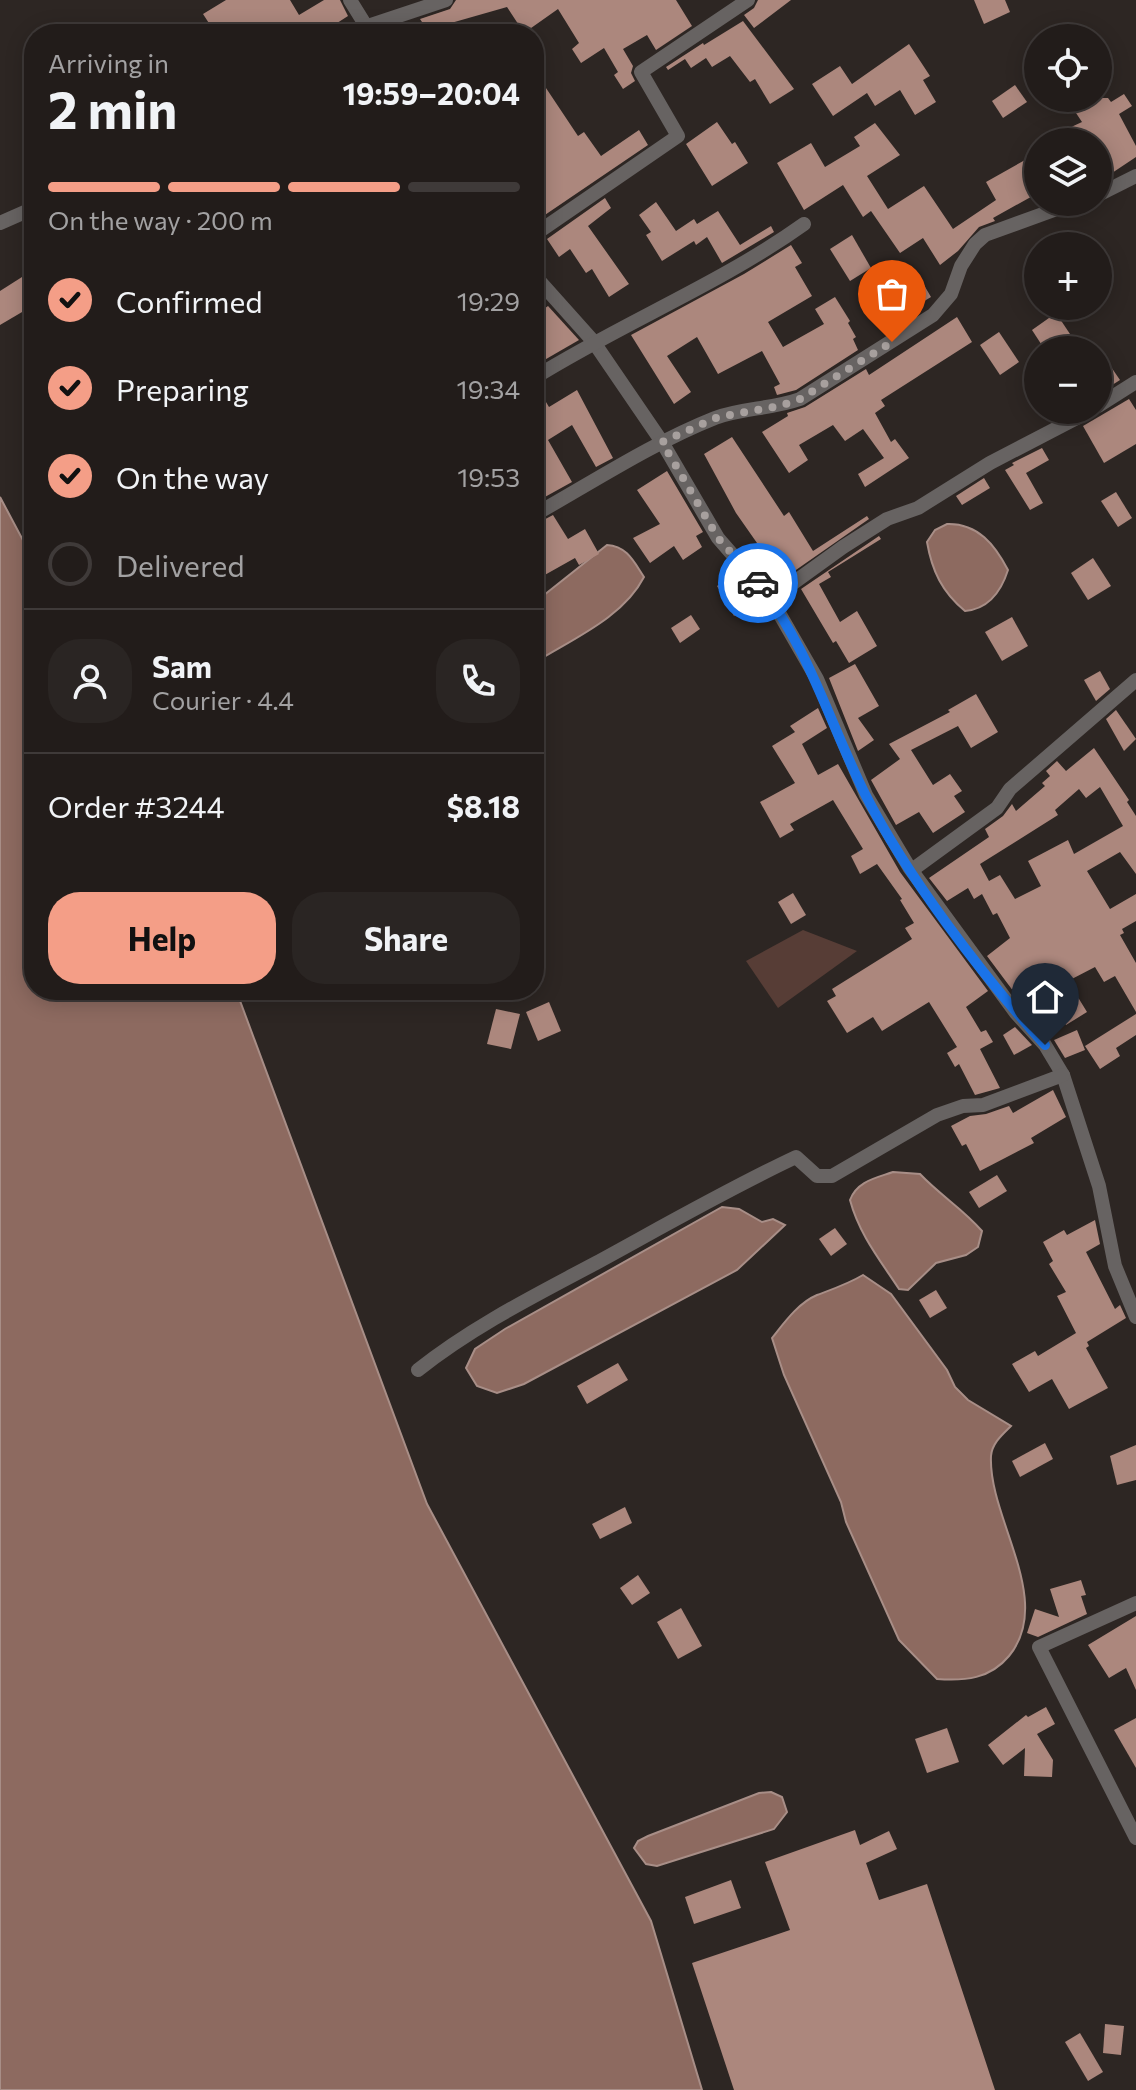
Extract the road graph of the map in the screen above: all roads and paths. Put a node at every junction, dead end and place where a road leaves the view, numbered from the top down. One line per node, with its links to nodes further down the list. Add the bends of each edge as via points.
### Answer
1 (350, 0): 4 (street)
2 (446, 0): 5 (street)
3 (748, 0): 12 (street, via 641,72 678,136)
4 (365, 24)
5 (384, 24)
6 (1134, 181): 7 (street)
7 (1112, 190)
8 (24, 212): 10 (street)
9 (1037, 216): 19 (street, via 985,235 933,315 809,394 780,406 718,417)
10 (0, 223)
11 (804, 224): 14 (street, via 677,299)
12 (544, 228)
13 (544, 286): 14 (street)
14 (593, 341): 15 (street); 19 (street)
15 (544, 372)
16 (1136, 382): 17 (street)
17 (1112, 397)
18 (1065, 424): 21 (street, via 918,508 887,519)
19 (662, 442): 20 (street); 21 (street, via 718,538)
20 (544, 509)
21 (771, 599): 23 (street, via 817,679 866,795)
22 (1136, 680): 23 (street, via 1010,789 997,808)
23 (912, 870): 24 (street)
24 (1063, 1075): 25 (street, via 1099,1186 1115,1266); 26 (street, via 983,1105 937,1115 832,1176 817,1176 796,1157 459,1338)
25 (1136, 1317)
26 (418, 1370)
27 (1136, 1603): 28 (street, via 1039,1647)
28 (1136, 1838)

